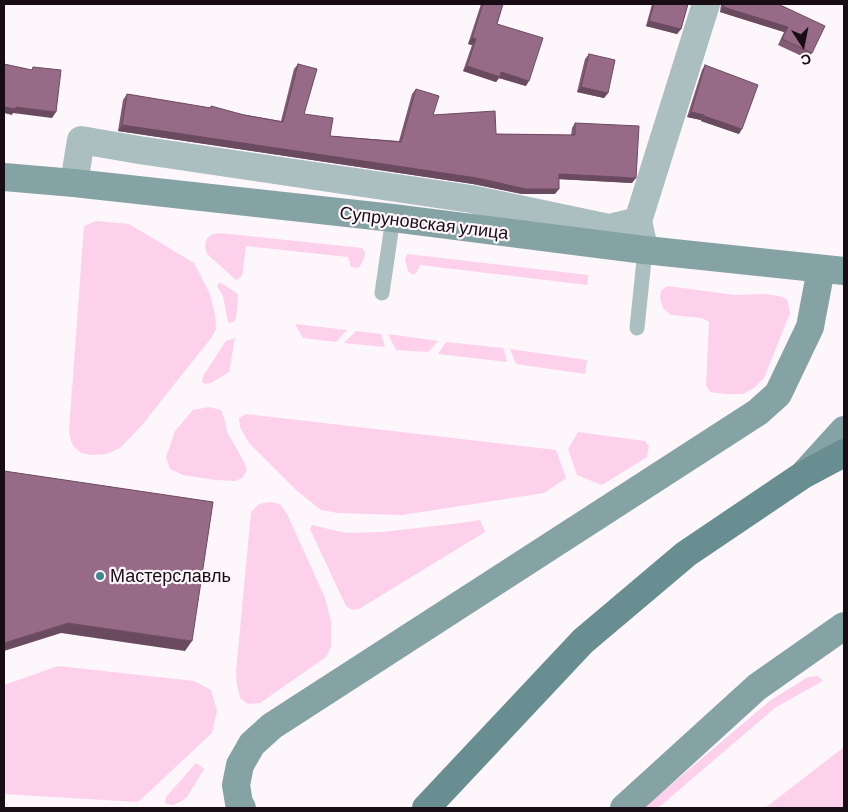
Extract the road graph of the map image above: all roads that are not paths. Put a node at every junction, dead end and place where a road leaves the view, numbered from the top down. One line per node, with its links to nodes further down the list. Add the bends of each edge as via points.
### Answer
1 (706, 4): 5 (street)
2 (4, 177): 3 (street, Супруновская улица)
3 (74, 183): 4 (street, Супруновская улица); 5 (street, via 81,140 471,199 609,228)
4 (393, 218): 6 (street, Супруновская улица); 9 (lane)
5 (638, 221): 6 (street)
6 (645, 250): 7 (street, Супруновская улица); 10 (lane)
7 (832, 270): 8 (street); 15 (street, via 810,327 778,394 758,412 272,726 252,744 240,765 236,785)
8 (844, 284)
9 (382, 293)
10 (637, 328)
11 (844, 430): 13 (street)
12 (844, 453): 13 (main road)
13 (803, 475): 16 (main road, via 686,554 583,641)
14 (844, 626): 17 (street, via 757,687)
15 (242, 808)
16 (426, 808)
17 (624, 808)

